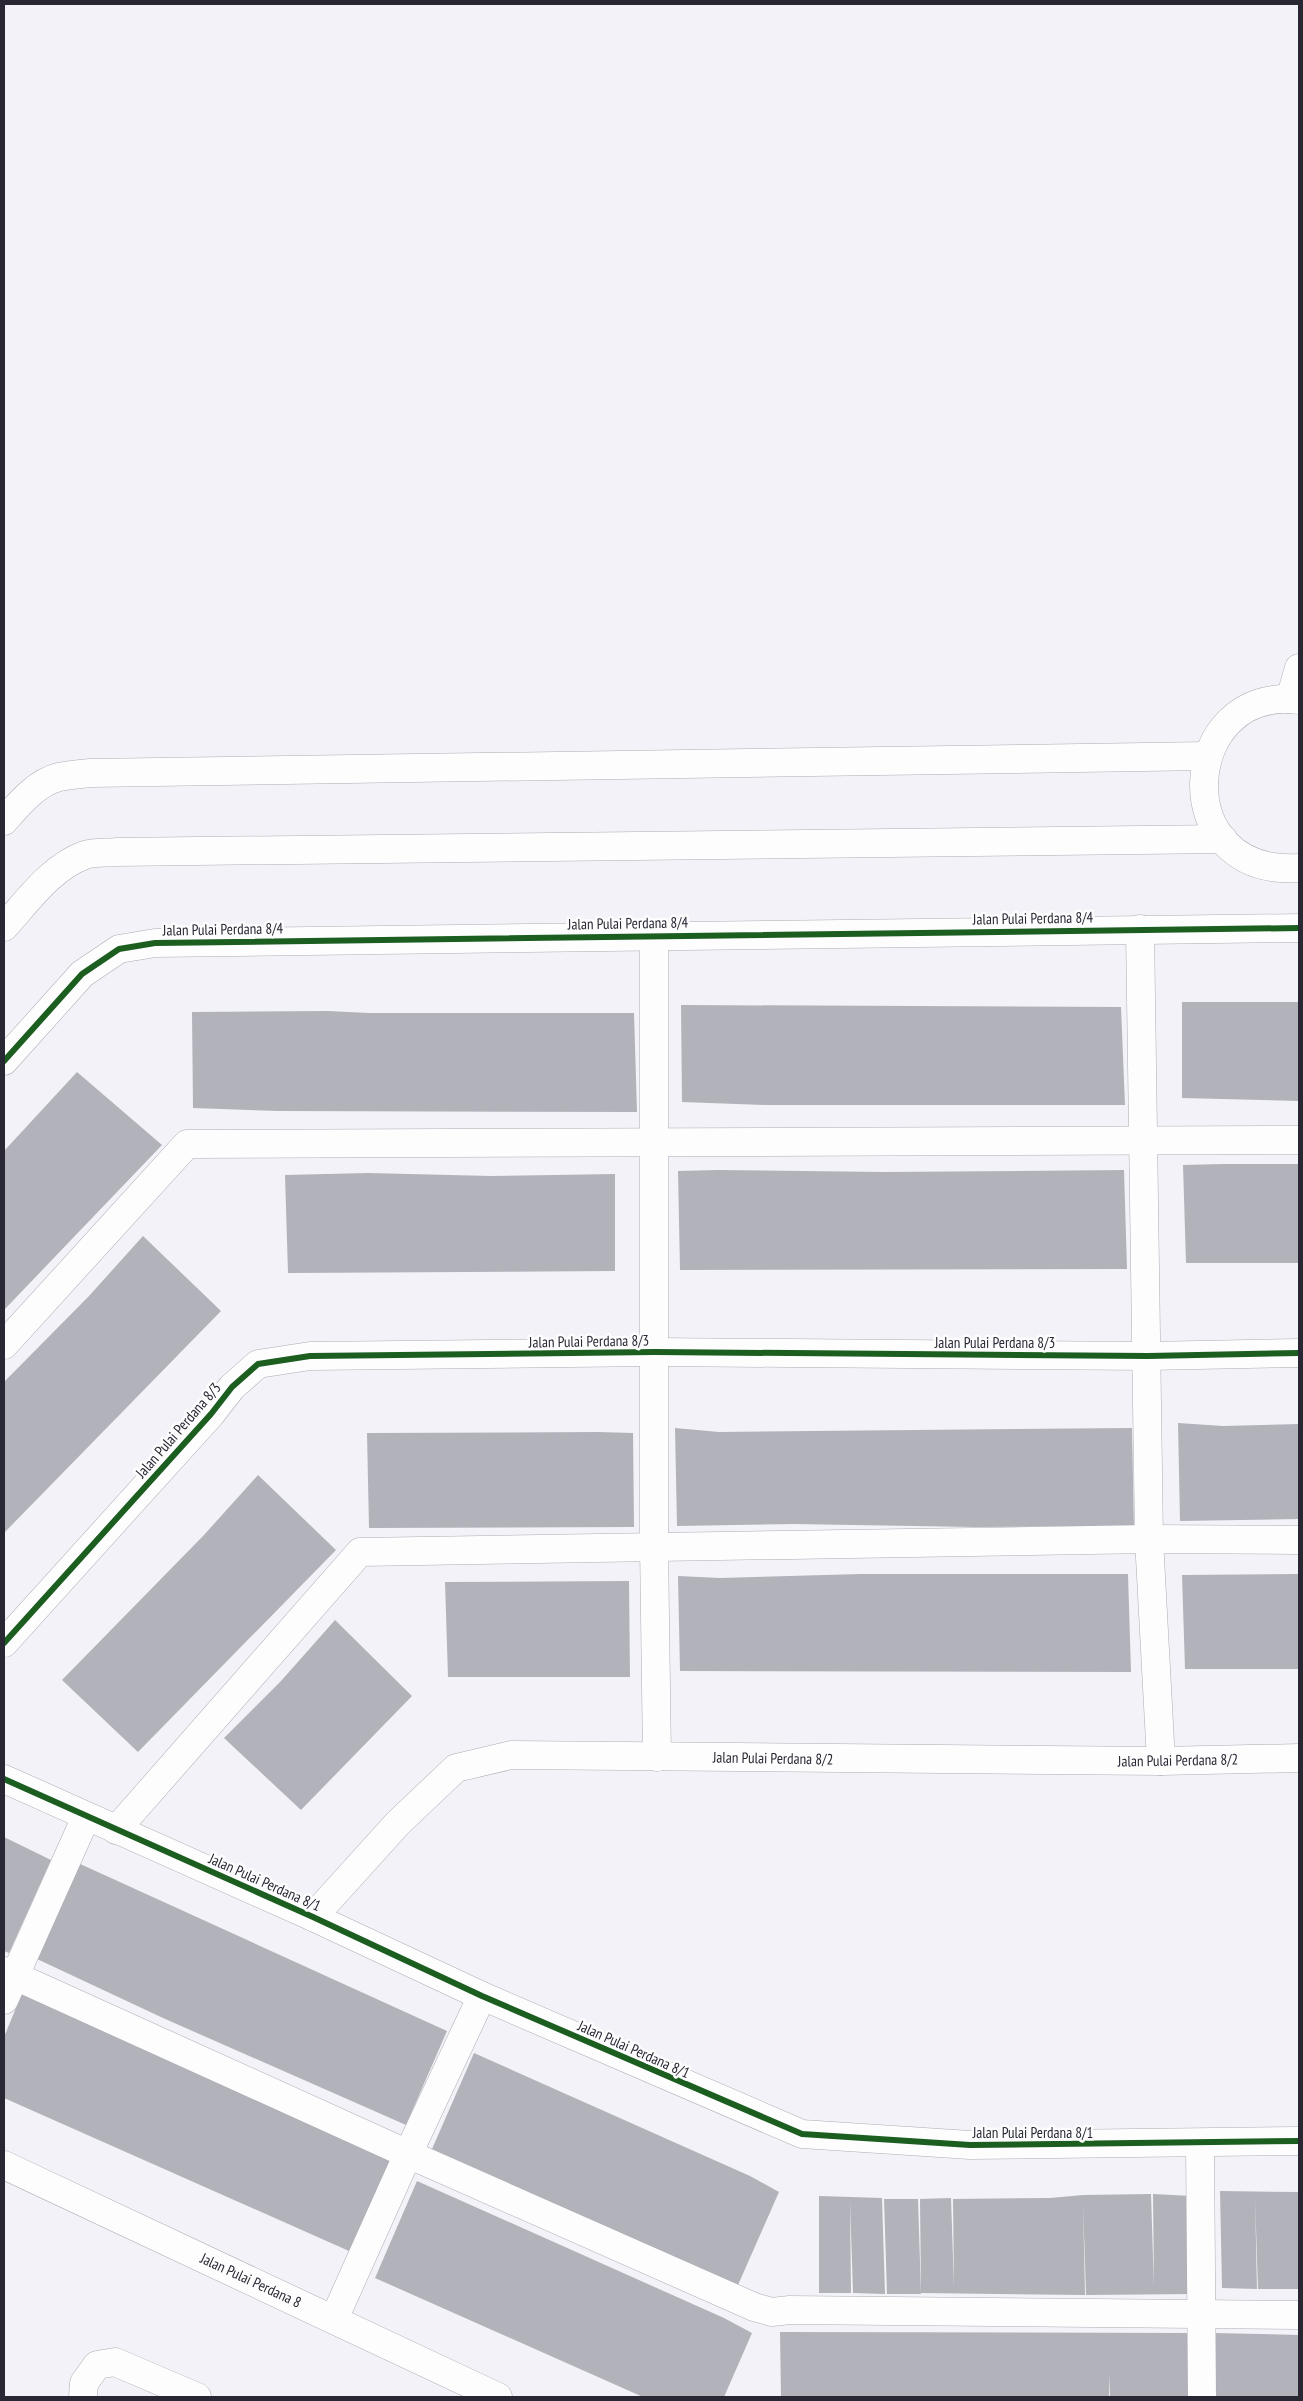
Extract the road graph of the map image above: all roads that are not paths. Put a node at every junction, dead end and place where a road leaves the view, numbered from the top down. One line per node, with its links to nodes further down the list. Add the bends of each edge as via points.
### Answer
1 (1299, 668): 2 (street)
2 (1294, 699): 3 (street, via 1269,701 1249,708 1218,736)
3 (1208, 756): 4 (street, via 90,772 57,777 40,786); 5 (street, via 1203,777 1204,799 1211,821)
4 (4, 821)
5 (1223, 839): 6 (street, via 1239,854 1259,864 1280,869); 7 (street, via 86,854 45,882)
6 (1299, 868)
7 (4, 927)
8 (1299, 928): 9 (street, Jalan Pulai Perdana 8/4)
9 (1140, 929): 10 (street, Jalan Pulai Perdana 8/4); 12 (street)
10 (654, 935): 11 (street, Jalan Pulai Perdana 8/4, via 155,943 119,949 82,974); 14 (street)
11 (4, 1062)
12 (1142, 1140): 13 (street); 14 (street); 18 (street)
13 (1299, 1140)
14 (654, 1142): 15 (street, via 187,1144); 16 (street)
15 (4, 1345)
16 (655, 1352): 18 (street, Jalan Pulai Perdana 8/3); 21 (street); 22 (street, Jalan Pulai Perdana 8/3, via 310,1356 258,1364 232,1387)
17 (1299, 1353): 18 (street, Jalan Pulai Perdana 8/3)
18 (1148, 1356): 19 (street)
19 (1149, 1539): 20 (street); 21 (street); 25 (street)
20 (1299, 1540)
21 (654, 1546): 23 (street); 28 (street, via 360,1552)
22 (4, 1643)
23 (657, 1757): 25 (street, Jalan Pulai Perdana 8/2); 29 (street, Jalan Pulai Perdana 8/2, via 511,1754 456,1768 398,1824)
24 (1299, 1758): 25 (street, Jalan Pulai Perdana 8/2)
25 (1161, 1761)
26 (4, 1779): 27 (street, Jalan Pulai Perdana 8/1)
27 (86, 1817): 28 (street, Jalan Pulai Perdana 8/1); 30 (street)
28 (116, 1830): 29 (street, Jalan Pulai Perdana 8/1)
29 (313, 1917): 31 (street, Jalan Pulai Perdana 8/1)
30 (7, 1983): 34 (street)
31 (482, 1996): 33 (street, Jalan Pulai Perdana 8/1, via 802,2134 970,2145); 34 (street)
32 (1299, 2141): 33 (street, Jalan Pulai Perdana 8/1)
33 (1200, 2143): 36 (street)
34 (408, 2154): 36 (street, via 754,2307 772,2312); 38 (street)
35 (4, 2165): 38 (street, Jalan Pulai Perdana 8)
36 (1202, 2314): 37 (street); 42 (street)
37 (1299, 2315)
38 (334, 2319): 41 (street, Jalan Pulai Perdana 8)
39 (83, 2397): 40 (street, via 84,2383 97,2365 116,2362)
40 (197, 2397)
41 (498, 2397)
42 (1202, 2397)

